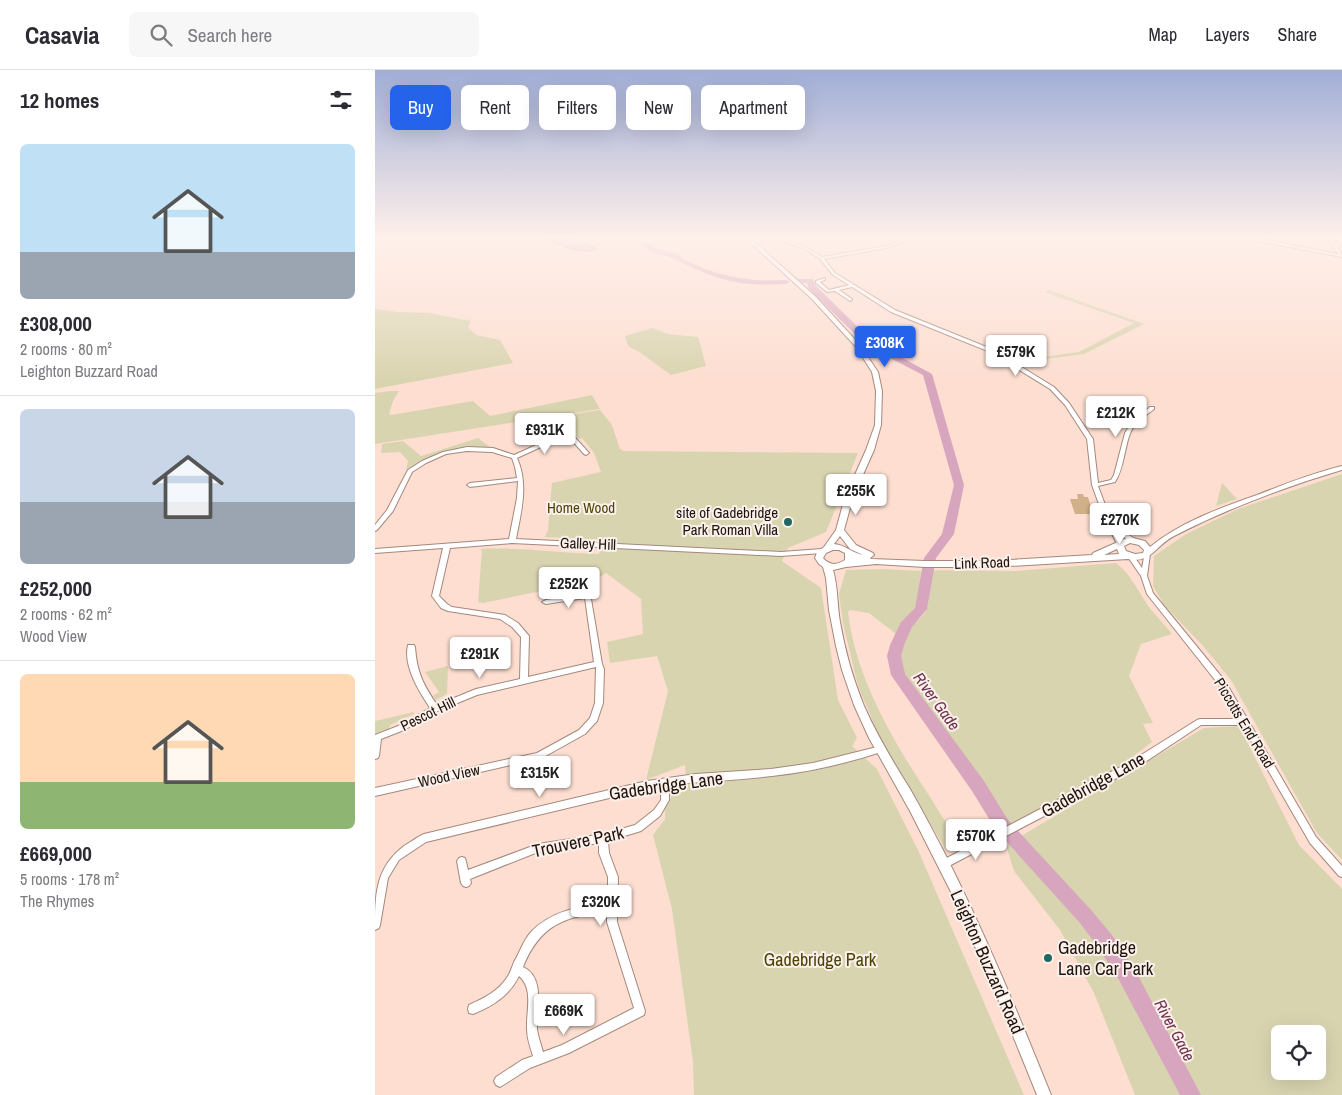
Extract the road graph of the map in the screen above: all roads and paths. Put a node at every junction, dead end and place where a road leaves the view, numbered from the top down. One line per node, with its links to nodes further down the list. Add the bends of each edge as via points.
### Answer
1 (799, 284): 18 (main road, via 869,361 879,391 878,425 849,497)
2 (820, 284): 5 (street, via 828,290)
3 (847, 284): 4 (street)
4 (850, 286): 5 (street); 15 (street, via 893,312 992,351 1052,388 1090,439)
5 (835, 289): 6 (street)
6 (850, 300)
7 (1152, 408): 15 (street, via 1133,424 1128,433 1113,481)
8 (522, 431): 9 (street, via 541,421)
9 (568, 433): 10 (street); 11 (street)
10 (586, 453)
11 (514, 457): 13 (street, via 521,469); 16 (street, via 493,450 467,449 445,453 424,462 410,471 390,511)
12 (1342, 468): 19 (main road, Link Road, via 1245,501)
13 (520, 479): 14 (street); 20 (street)
14 (470, 485)
15 (1095, 485): 17 (street)
16 (375, 529)
17 (1114, 529): 21 (street); 23 (street)
18 (840, 530): 25 (main road); 27 (main road); 31 (main road, via 853,547)
19 (1168, 536): 21 (main road, Link Road); 26 (main road, Link Road)
20 (512, 541): 22 (street, Galley Hill); 27 (street, Galley Hill)
21 (1136, 541): 23 (main road, Link Road, via 1126,540); 26 (main road, via 1146,546)
22 (447, 545): 24 (street, Galley Hill); 38 (street, via 435,596 451,609 502,616 515,625 525,636)
23 (1120, 545): 28 (main road, via 1121,551); 29 (main road, Link Road)
24 (375, 551)
25 (846, 551): 27 (main road, Link Road); 30 (main road, Link Road); 32 (main road, via 850,558)
26 (1147, 553): 28 (main road, Link Road, via 1142,557); 33 (street)
27 (824, 556): 32 (main road, Link Road); 34 (main road, Leighton Buzzard Road)
28 (1130, 557): 29 (main road, Link Road); 33 (street, Piccotts End Road)
29 (1089, 558): 31 (main road, Link Road, via 993,564)
30 (876, 561): 31 (main road, Link Road); 32 (main road, Link Road)
31 (892, 562)
32 (844, 565): 34 (main road)
33 (1144, 576): 40 (street, Piccotts End Road, via 1151,594 1222,683)
34 (833, 581): 42 (main road, Leighton Buzzard Road, via 834,609 843,657 859,706)
35 (546, 602): 37 (street, Wood View, via 588,595)
36 (411, 647): 39 (street, via 417,682)
37 (598, 664): 38 (street, Pescot Hill); 45 (street, Wood View, via 599,703 594,720 582,732 539,756)
38 (524, 680): 39 (street, Pescot Hill, via 476,692)
39 (435, 709): 41 (street, Pescot Hill)
40 (1244, 722): 48 (street, Gadebridge Lane, via 1200,722 1133,765); 49 (street, Piccotts End Road, via 1313,840)
41 (376, 738): 43 (street)
42 (881, 749): 44 (street, Gadebridge Lane, via 813,767); 48 (main road, Leighton Buzzard Road)
43 (375, 756)
44 (665, 783): 46 (street, Trouvere Park, via 665,800 657,813 638,828); 51 (street, Gadebridge Lane, via 612,792 424,838 396,856 383,877)
45 (375, 792)
46 (603, 838): 47 (street, Trouvere Park, via 538,848 465,879); 50 (street, via 604,853 613,877)
47 (462, 861)
48 (944, 864): 56 (main road, Leighton Buzzard Road)
49 (1342, 873)
50 (612, 906): 52 (street, via 574,912 551,922 527,944); 54 (street, via 612,922 639,1011 565,1049)
51 (375, 925)
52 (516, 969): 53 (street, via 499,995); 54 (street, via 527,973 529,979 534,1008 532,1030)
53 (473, 1009)
54 (539, 1058): 55 (street)
55 (500, 1081)
56 (1044, 1095)

